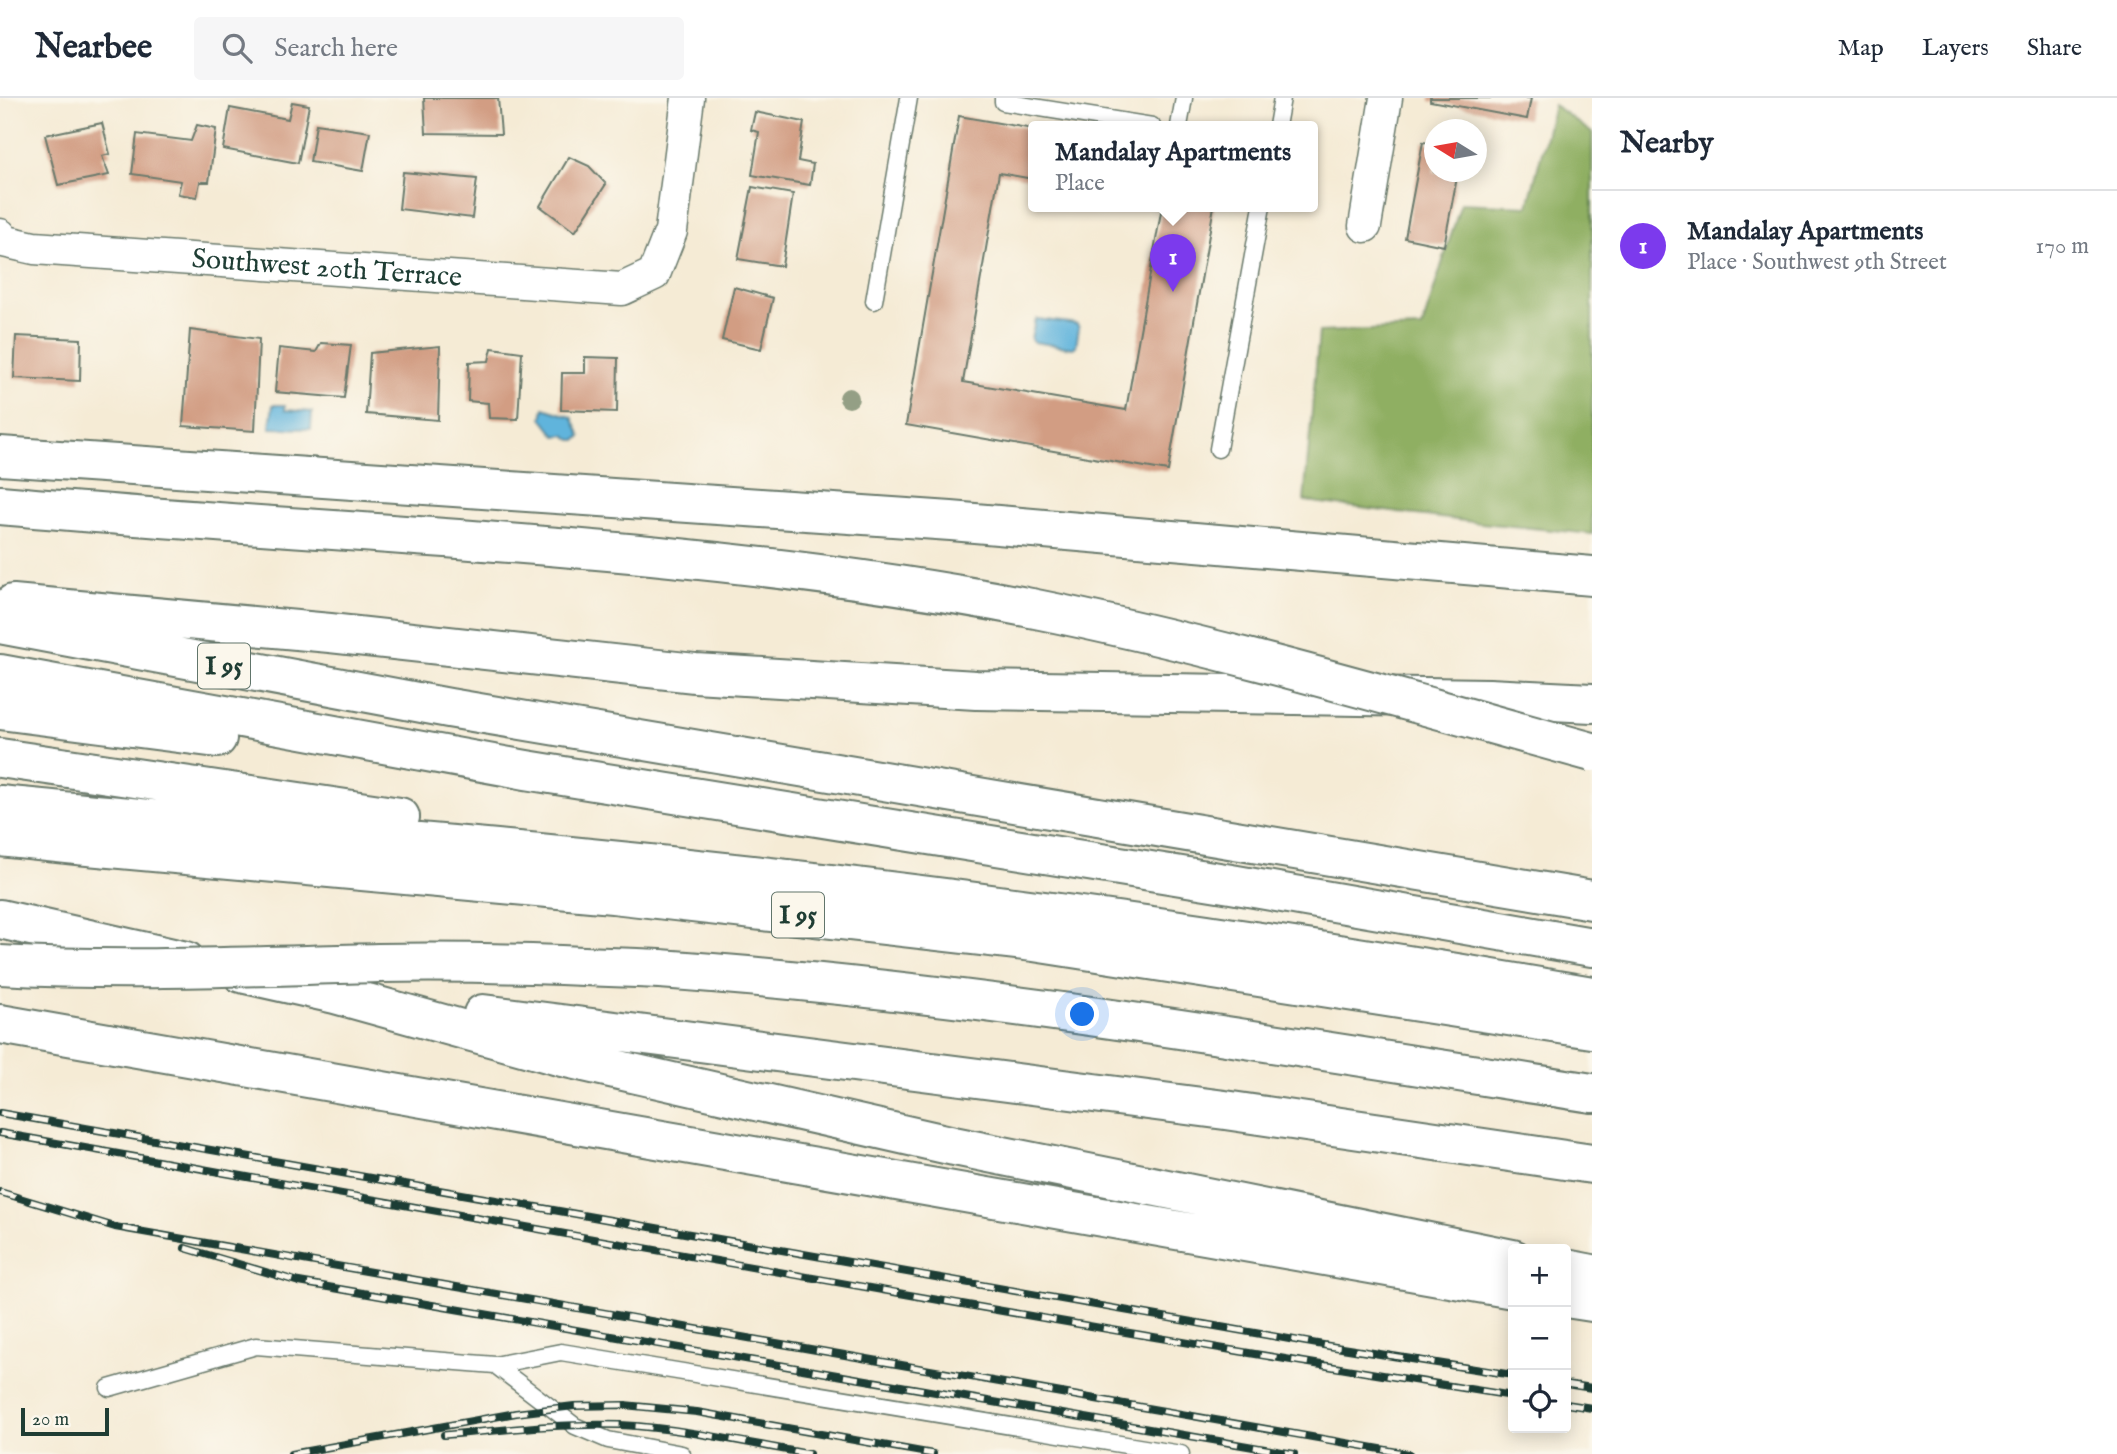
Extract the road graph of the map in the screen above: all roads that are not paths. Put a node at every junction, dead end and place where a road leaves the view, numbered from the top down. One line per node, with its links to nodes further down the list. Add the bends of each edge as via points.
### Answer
1 (688, 98): 12 (street, Southwest 20th Terrace, via 671,231 654,274 622,289 34,248 3,241)
2 (909, 98): 13 (lane)
3 (1003, 98): 7 (lane, via 1003,102)
4 (1184, 98): 8 (lane)
5 (1282, 98): 9 (lane)
6 (1386, 98): 11 (street)
7 (1121, 121)
8 (1181, 121)
9 (1278, 121)
10 (1261, 212): 14 (lane)
11 (1365, 226)
12 (0, 235)
13 (874, 301)
14 (1218, 449)
15 (0, 456): 17 (highway, via 977,523)
16 (0, 505): 25 (highway, bridge, via 762,565 926,589 1100,621)
17 (1592, 576)
18 (0, 603): 22 (highway, via 722,675 976,690)
19 (0, 624): 31 (highway, I 95, via 449,708)
20 (0, 674): 27 (highway)
21 (1592, 691): 22 (highway)
22 (1489, 698): 23 (highway)
23 (1592, 704)
24 (0, 710): 27 (highway)
25 (1592, 751)
26 (0, 758): 30 (highway, via 570,841 709,855)
27 (526, 770): 33 (highway)
28 (0, 805): 30 (highway)
29 (0, 836): 38 (highway, I 95, via 613,894 1021,940)
30 (828, 884): 36 (highway, via 1246,940)
31 (1592, 900)
32 (0, 919): 35 (highway)
33 (1592, 947)
34 (0, 965): 39 (highway, bridge, via 149,969 474,963 660,968 1002,1003)
35 (335, 995): 40 (highway, via 1225,1110); 41 (highway, via 562,1057 954,1146)
36 (1592, 996)
37 (0, 1024): 44 (highway)
38 (1592, 1029)
39 (1592, 1093)
40 (1592, 1164)
41 (1508, 1258)
42 (1571, 1270): 43 (highway)
43 (1592, 1274)
44 (1508, 1288)
45 (1571, 1299): 46 (highway)
46 (1592, 1303)
47 (495, 1365): 48 (lane, via 256,1346); 49 (lane, via 575,1426 608,1440); 50 (lane, via 561,1352)
48 (109, 1388)
49 (682, 1454)
50 (1181, 1454)

